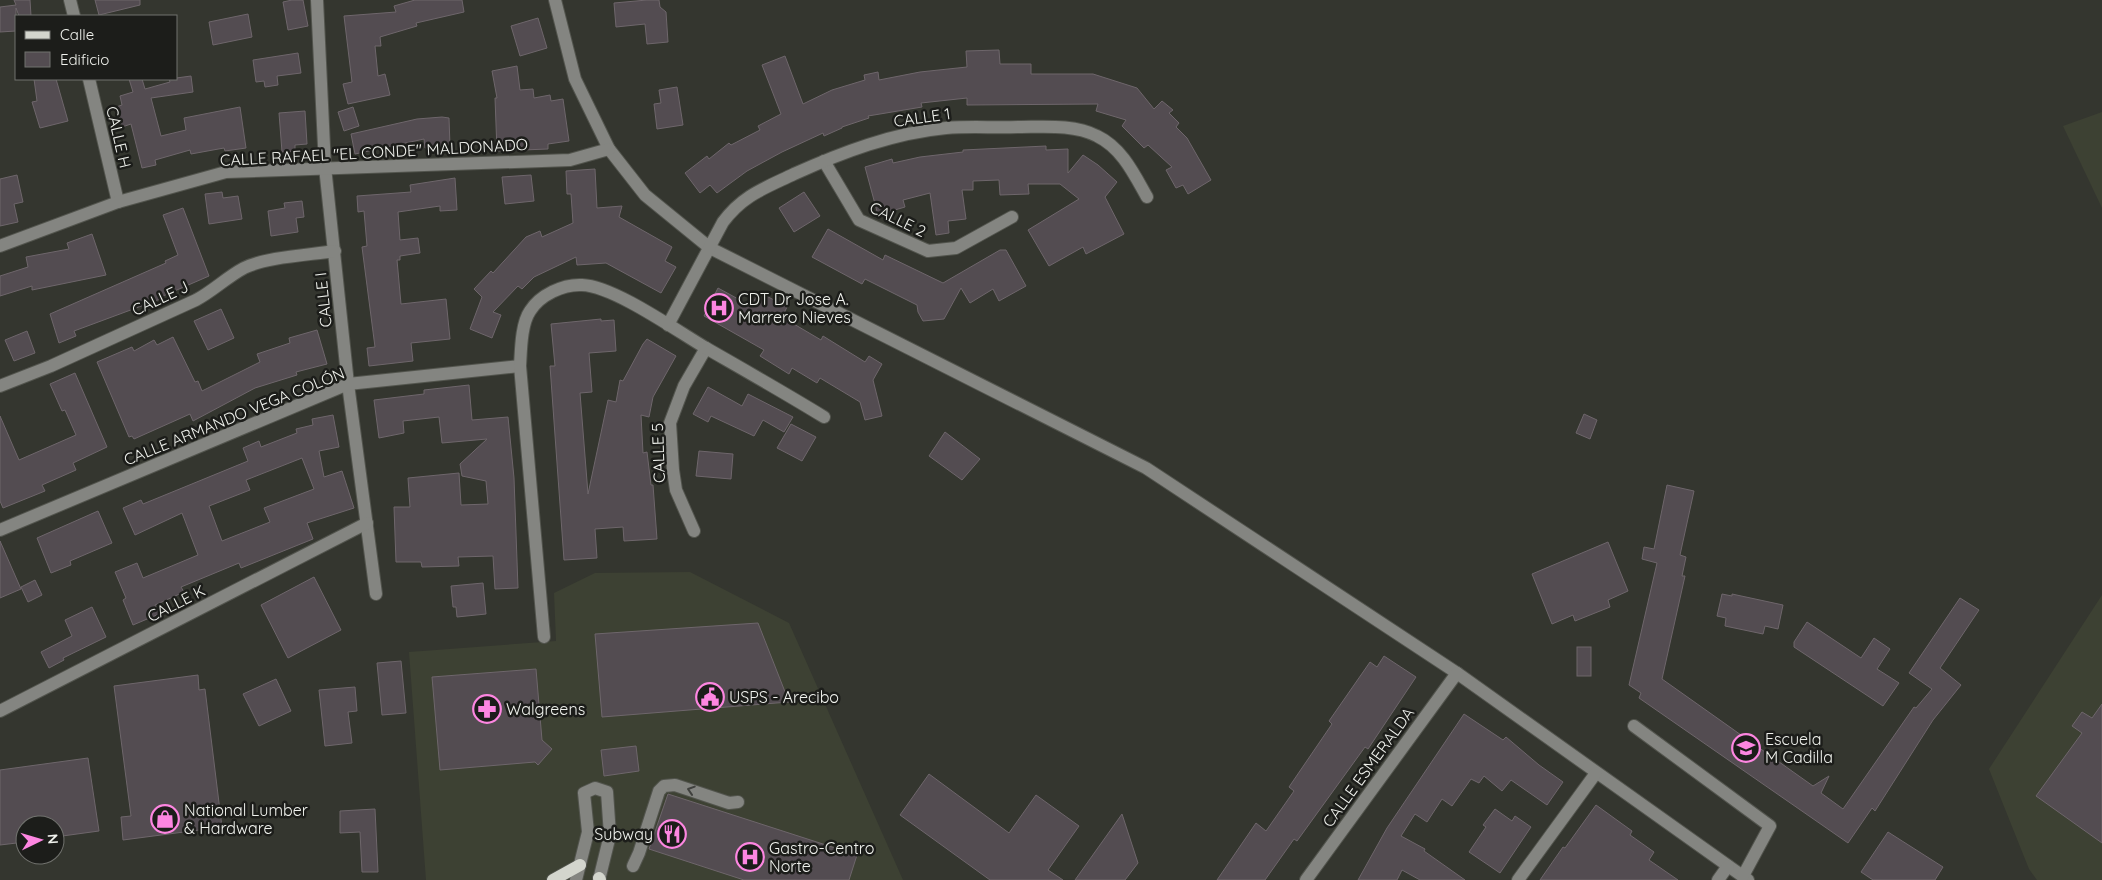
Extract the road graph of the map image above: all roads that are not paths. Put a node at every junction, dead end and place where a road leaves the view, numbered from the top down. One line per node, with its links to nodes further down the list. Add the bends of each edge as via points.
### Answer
1 (70, 0): 4 (street)
2 (318, 0): 8 (street, CALLE I)
3 (554, 0): 6 (street, via 575,79)
4 (74, 15)
5 (89, 80): 10 (street, CALLE H)
6 (609, 149): 8 (street, CALLE RAFAEL "EL CONDE" MALDONADO, via 570,160); 13 (street, via 645,195)
7 (824, 161): 9 (street, CALLE 1, via 878,141 946,128 1073,129 1097,135 1114,148); 11 (street, CALLE 2, via 859,220 928,251 956,248); 13 (street, CALLE 1, via 753,193 734,207)
8 (326, 167): 10 (street, CALLE RAFAEL "EL CONDE" MALDONADO, via 226,172); 14 (street, CALLE I)
9 (1147, 197)
10 (118, 202): 12 (street, CALLE RAFAEL "EL CONDE" MALDONADO)
11 (1012, 216)
12 (0, 246)
13 (710, 248): 15 (street, CALLE 1); 26 (street, via 1146,468)
14 (335, 251): 18 (street, CALLE I); 19 (street, CALLE J, via 257,263 196,300)
15 (668, 325): 16 (street); 17 (street, via 602,290 582,285 563,288 544,296 529,311)
16 (706, 348): 20 (street); 23 (street, CALLE 5, via 684,386 670,423 676,490)
17 (520, 366): 18 (street, CALLE ARMANDO VEGA COLÓN); 25 (street)
18 (348, 384): 21 (street, CALLE I); 22 (street, CALLE ARMANDO VEGA COLÓN)
19 (0, 386)
20 (824, 417)
21 (367, 523): 24 (street, CALLE I); 27 (street, CALLE K)
22 (0, 530)
23 (694, 531)
24 (376, 594)
25 (544, 637)
26 (1457, 673): 29 (street); 38 (street, CALLE ESMERALDA)
27 (0, 711)
28 (1634, 726): 34 (street, via 1770,826)
29 (1596, 772): 33 (street); 39 (street)
30 (738, 802): 32 (street, one-way to 32, via 729,803 675,785 664,786)
31 (580, 865): 35 (main road); 36 (street); 37 (street, via 588,832 584,793 595,788 607,792 610,835)
32 (633, 866)
33 (1728, 866): 34 (street); 40 (street)
34 (1745, 878)
35 (553, 880)
36 (576, 880)
37 (599, 880)
38 (1306, 880)
39 (1518, 880)
40 (1718, 880)

